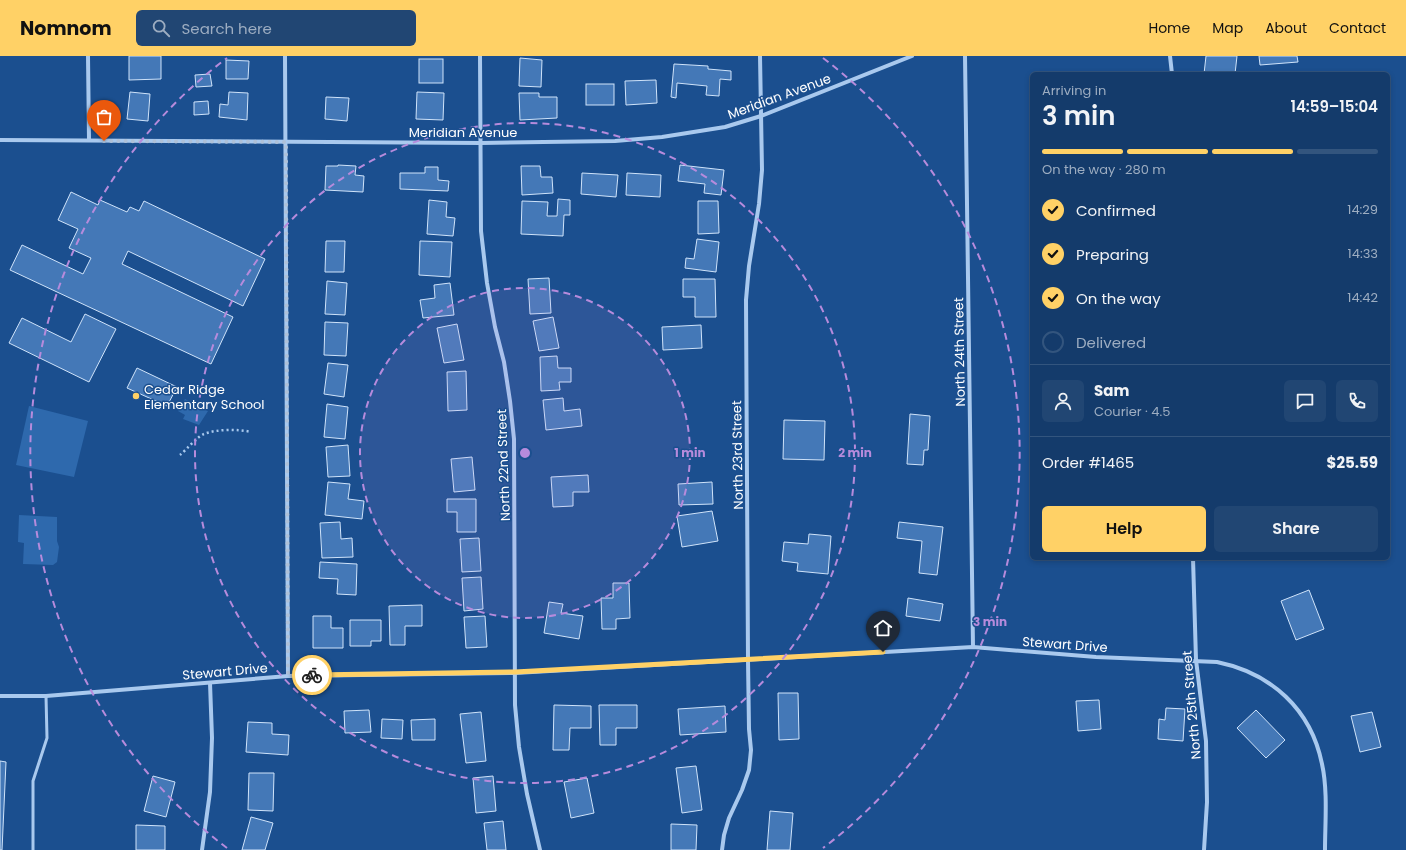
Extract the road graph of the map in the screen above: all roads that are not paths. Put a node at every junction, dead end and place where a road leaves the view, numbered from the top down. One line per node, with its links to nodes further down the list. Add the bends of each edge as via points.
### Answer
1 (88, 56): 11 (street)
2 (285, 56): 12 (street)
3 (480, 56): 13 (street, North 22nd Street)
4 (760, 56): 9 (street, North 23rd Street)
5 (912, 56): 9 (street, Meridian Avenue)
6 (965, 56): 15 (street, North 24th Street)
7 (1170, 56): 8 (street)
8 (1172, 72)
9 (761, 116): 13 (street, Meridian Avenue, via 725,127 662,137 614,141); 16 (street, North 23rd Street, via 762,170 746,300)
10 (0, 140): 11 (street, Meridian Avenue)
11 (89, 140): 12 (street, Meridian Avenue)
12 (286, 142): 13 (street, Meridian Avenue); 19 (street)
13 (481, 143): 18 (street, North 22nd Street, via 481,231 487,283 504,362 514,439)
14 (1193, 560): 17 (street, North 25th Street)
15 (973, 647): 16 (street, Stewart Drive); 17 (street, Stewart Drive, via 1096,657)
16 (748, 660): 18 (street, Stewart Drive); 26 (street, North 23rd Street, via 751,750 749,770 729,818)
17 (1196, 660): 27 (street, North 25th Street, via 1206,741 1207,802); 28 (street, Stewart Drive, via 1232,665 1249,671 1276,688 1302,715 1317,745 1322,765)
18 (515, 672): 19 (street, Stewart Drive); 25 (street, North 22nd Street, via 519,747)
19 (288, 676): 20 (street, Stewart Drive)
20 (210, 683): 22 (street, Stewart Drive); 24 (street, via 210,792)
21 (0, 696): 22 (street, Stewart Drive)
22 (46, 696): 23 (lane, via 47,738 33,781)
23 (33, 850)
24 (202, 850)
25 (540, 850)
26 (722, 850)
27 (1204, 850)
28 (1325, 850)

